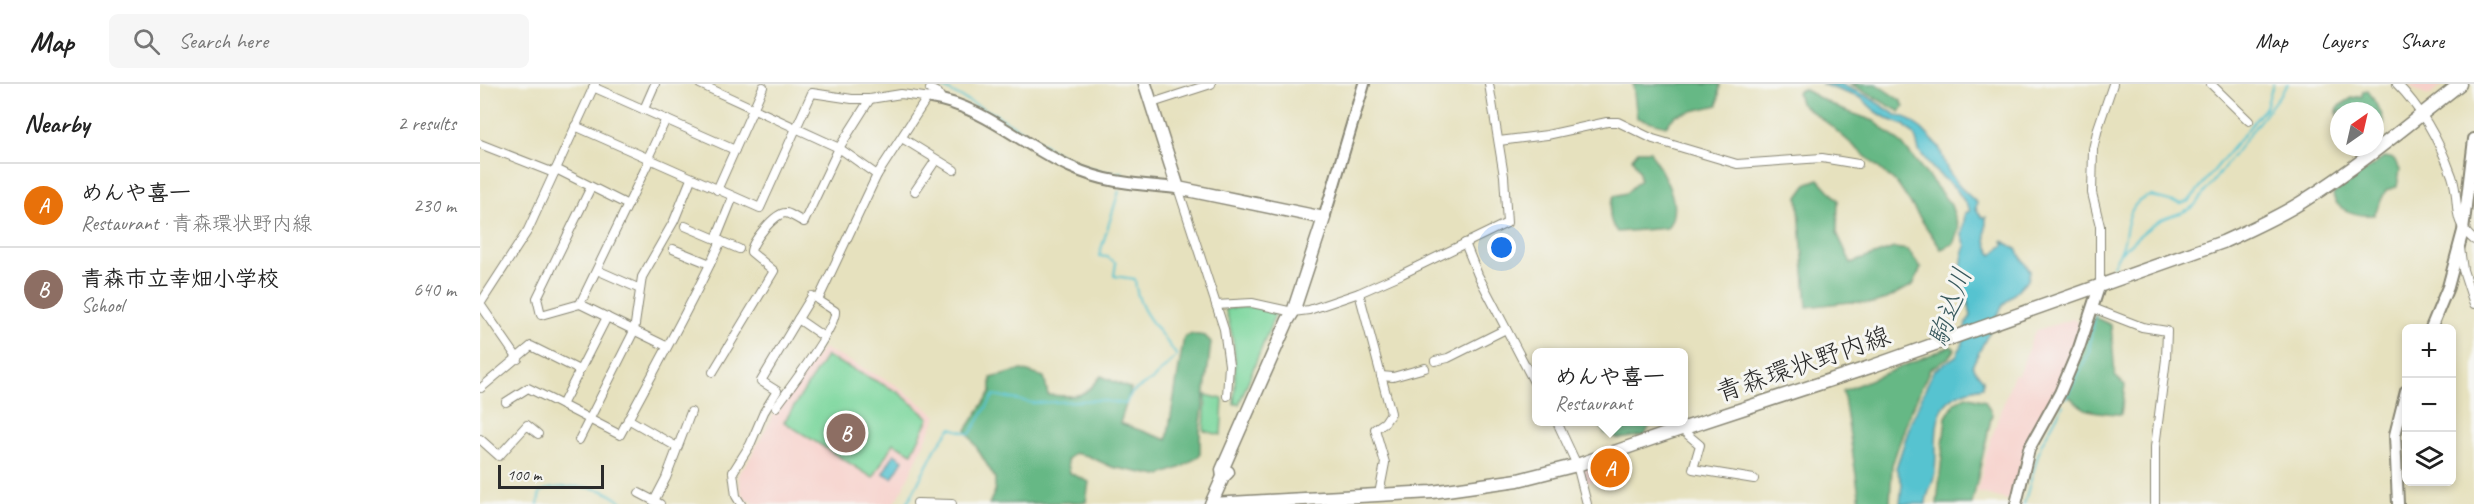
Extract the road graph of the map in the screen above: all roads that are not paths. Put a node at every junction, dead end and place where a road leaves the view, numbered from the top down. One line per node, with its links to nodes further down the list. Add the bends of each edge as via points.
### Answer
1 (655, 84): 17 (street)
2 (700, 84): 16 (street)
3 (1145, 84): 15 (main road)
4 (1211, 84): 15 (street)
5 (1364, 84): 43 (street)
6 (1489, 84): 25 (street)
7 (2211, 84): 20 (street)
8 (2397, 84): 18 (street)
9 (2460, 84): 18 (main road, 青森環状野内線)
10 (594, 86): 17 (street); 21 (street)
11 (2110, 86): 54 (street, via 2093,149 2092,193 2100,226)
12 (763, 87): 16 (street)
13 (933, 96): 14 (street, via 901,94); 23 (street); 37 (street, via 978,113 1086,174 1131,185)
14 (870, 99): 22 (street, via 812,93); 27 (street)
15 (1152, 103): 37 (main road)
16 (754, 108): 22 (street); 28 (street)
17 (644, 109): 19 (street)
18 (2421, 114): 45 (street, via 2453,179); 54 (main road, 青森環状野内線, via 2340,177 2283,213 2223,242)
19 (666, 119): 28 (street); 30 (street)
20 (2248, 121)
21 (575, 126): 30 (street); 32 (street)
22 (797, 128): 27 (street); 41 (street, via 760,208)
23 (902, 138): 29 (street); 34 (street)
24 (2474, 139): 40 (street)
25 (1499, 141): 31 (street, via 1618,122 1653,139 1737,164 1822,158); 48 (street, via 1508,223)
26 (480, 144): 32 (street)
27 (839, 148): 34 (street); 75 (street, via 804,222 782,214 752,247 751,252 774,271)
28 (735, 150): 38 (street)
29 (936, 159): 33 (street); 39 (street)
30 (648, 160): 35 (street); 42 (street)
31 (1858, 164)
32 (555, 171): 36 (street); 58 (street, via 528,230)
33 (954, 171)
34 (877, 175): 69 (street, via 818,300 836,315)
35 (691, 179): 38 (street); 55 (street, via 674,221 642,277)
36 (591, 187): 42 (street); 59 (street, via 537,298 541,315)
37 (1178, 188): 43 (main road); 61 (street)
38 (717, 190): 41 (street)
39 (915, 191)
40 (2471, 191): 45 (street)
41 (733, 197): 46 (street)
42 (628, 205): 53 (street)
43 (1324, 218): 63 (main road)
44 (685, 226): 46 (street)
45 (2463, 231): 47 (street); 49 (street)
46 (718, 240): 51 (street); 52 (street)
47 (2474, 240)
48 (1465, 243): 56 (street); 67 (street)
49 (2460, 244): 60 (street); 66 (street)
50 (673, 249): 52 (street)
51 (739, 249)
52 (710, 264): 70 (street)
53 (597, 270): 55 (street); 59 (street)
54 (2100, 284): 62 (street); 88 (main road, 青森環状野内線, via 1870,367)
55 (640, 290): 68 (street)
56 (1359, 293): 63 (street); 76 (street)
57 (812, 296): 65 (street)
58 (480, 304): 71 (street)
59 (580, 304): 64 (street)
60 (2474, 304)
61 (1216, 305): 63 (street, via 1255,303); 79 (street, via 1227,348)
62 (2092, 308): 104 (street, via 2060,393 2030,449); 105 (street, via 2142,327 2167,331 2155,447)
63 (1293, 314): 102 (main road, via 1249,426)
64 (607, 317): 68 (street); 74 (street)
65 (798, 319): 69 (street); 100 (street, via 761,381 777,392 733,472)
66 (2433, 324)
67 (1506, 329): 72 (street); 77 (street)
68 (634, 331): 70 (street); 85 (street)
69 (824, 337): 82 (street)
70 (666, 346): 86 (street)
71 (518, 359): 74 (street, via 531,346); 78 (street)
72 (1434, 361)
73 (1425, 368): 76 (street, via 1393,377)
74 (579, 370): 81 (street)
75 (712, 372)
76 (1381, 376): 96 (street, via 1391,413 1374,429 1385,463)
77 (1532, 378)
78 (482, 388)
79 (1227, 396)
80 (506, 402): 81 (street, via 528,388)
81 (562, 405): 85 (street)
82 (776, 407)
83 (2402, 407): 106 (street, via 2395,435)
84 (692, 411): 92 (street)
85 (590, 419): 86 (street, via 620,435); 91 (street)
86 (628, 419): 92 (street)
87 (1559, 426): 93 (street)
88 (1681, 429): 93 (main road, 青森環状野内線); 94 (street, via 1700,445 1693,469)
89 (538, 434): 90 (street, via 527,424 499,456)
90 (480, 439)
91 (579, 440)
92 (676, 447): 98 (street)
93 (1577, 465): 96 (main road, 青森環状野内線, via 1502,483); 103 (street)
94 (1754, 479)
95 (639, 493): 98 (street)
96 (1379, 494): 97 (main road, 青森環状野内線)
97 (1362, 500): 102 (main road, 青森環状野内線)
98 (657, 502)
99 (918, 503): 101 (street)
100 (741, 504)
101 (952, 504)
102 (1212, 504)
103 (1587, 504)
104 (2016, 504)
105 (2155, 504)
106 (2398, 504)

